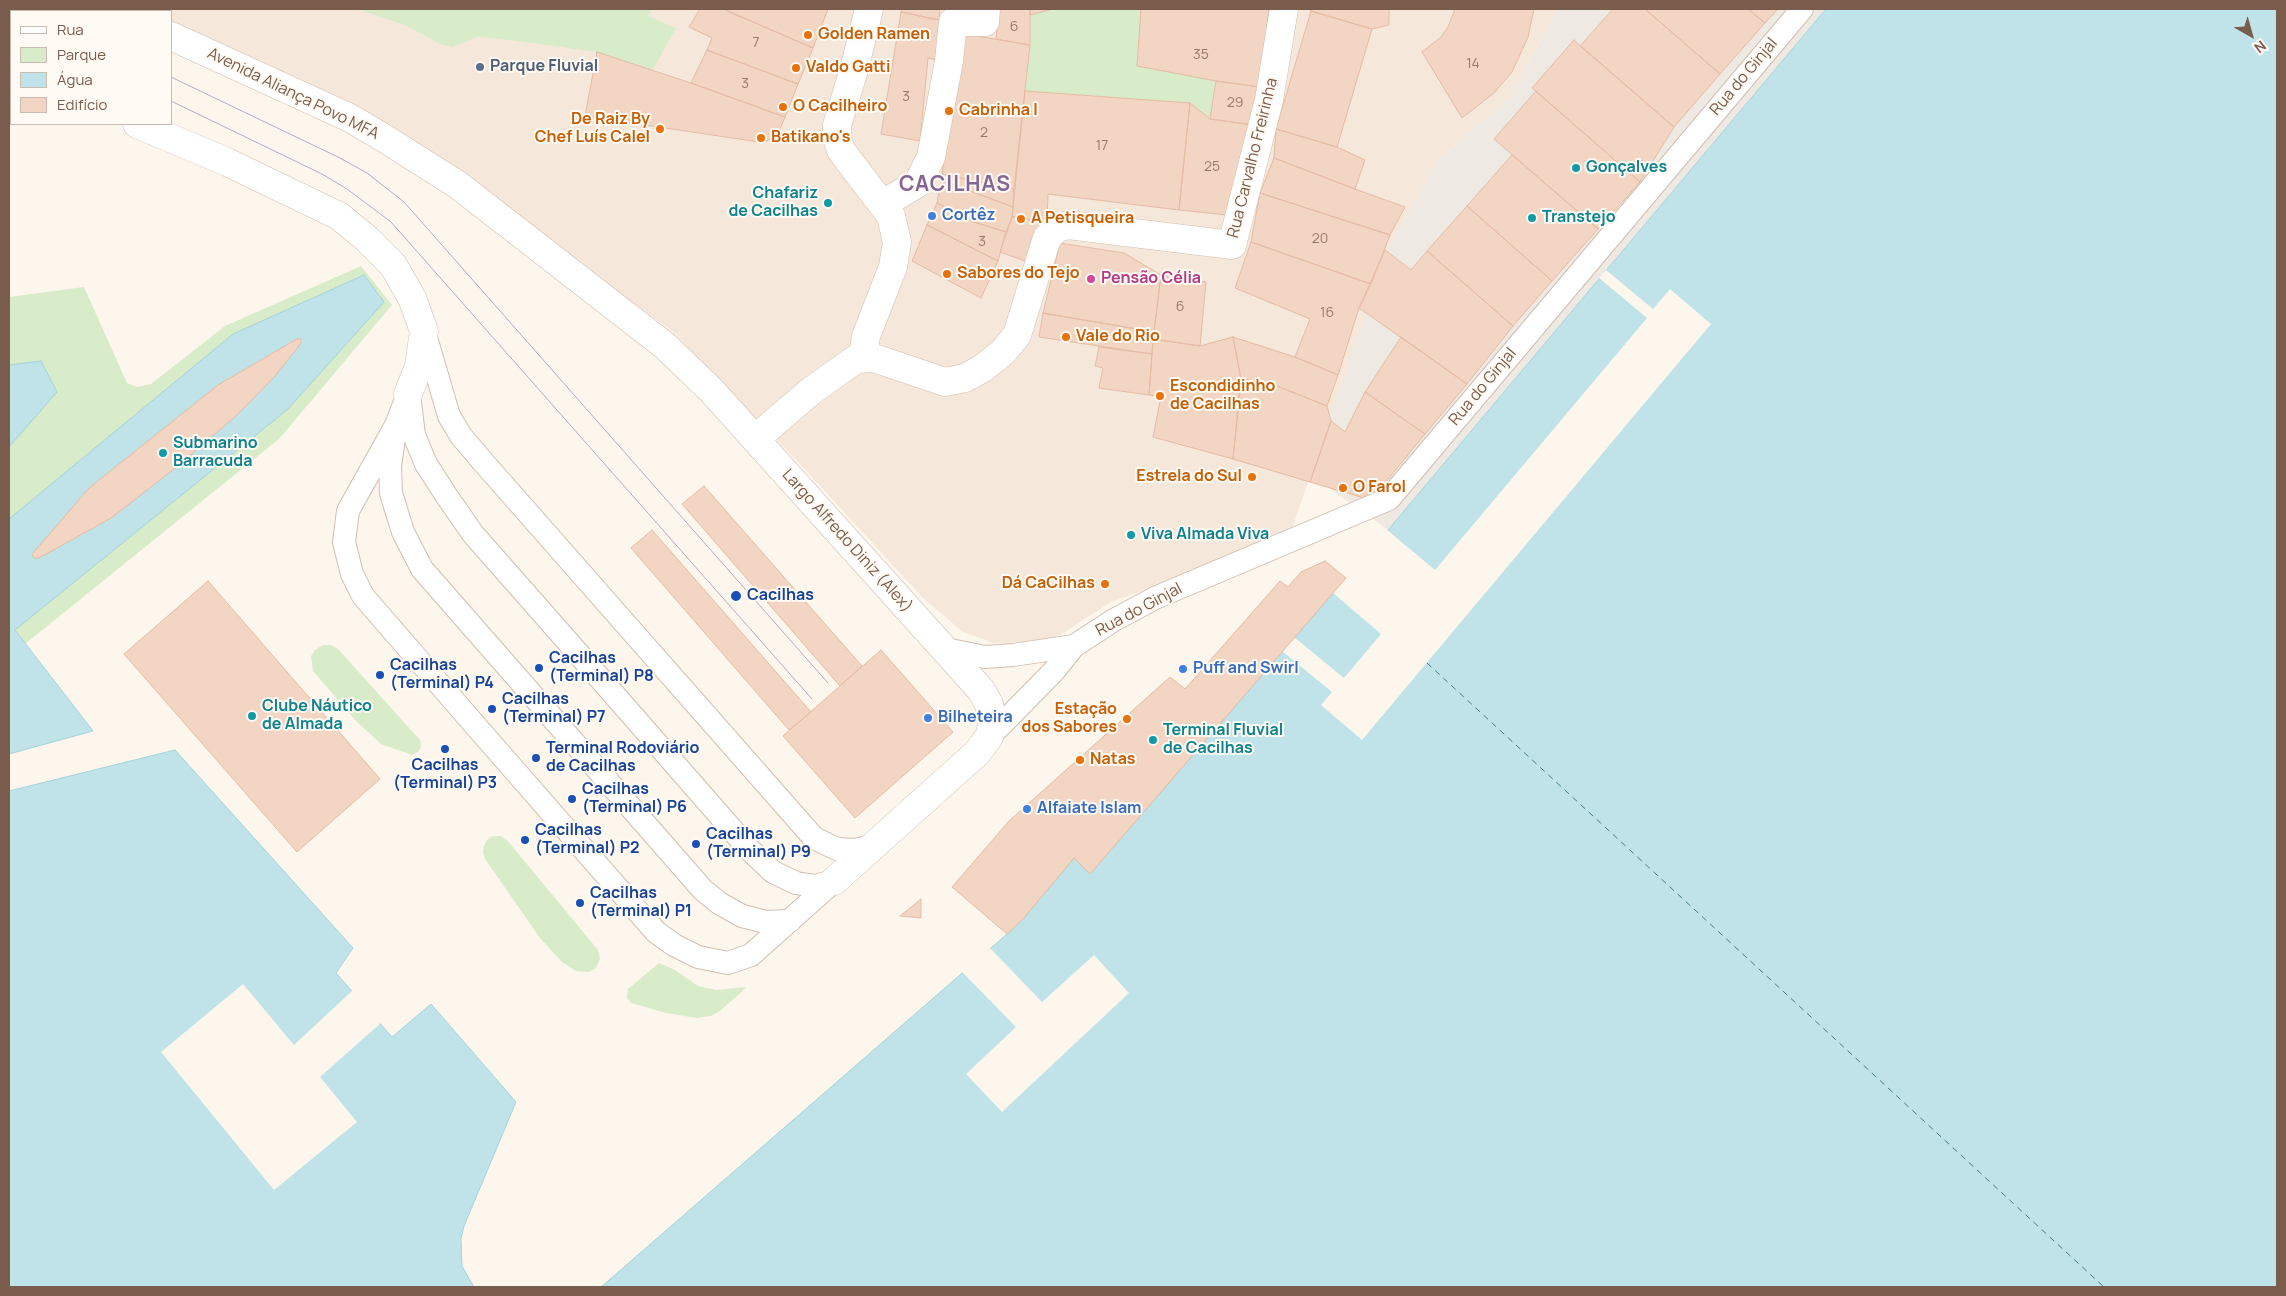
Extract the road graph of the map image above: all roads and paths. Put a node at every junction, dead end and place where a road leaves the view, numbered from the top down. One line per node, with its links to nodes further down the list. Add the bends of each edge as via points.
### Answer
1 (869, 9): 7 (street, via 837,125 837,138 841,150)
2 (986, 9): 7 (street, via 985,22 953,22 931,157 918,183)
3 (1284, 9): 10 (street, Rua Carvalho Freirinha, via 1269,100 1232,245 1068,225 1057,228 1047,238 1017,335 984,368 965,378 945,382)
4 (1802, 9): 14 (lane, Rua do Ginjal, via 1389,499 1155,598)
5 (172, 36): 8 (street, Avenida Aliança Povo MFA, via 350,118 458,185)
6 (140, 125): 9 (street, via 228,162 339,216 393,266 412,298)
7 (883, 204): 10 (street, via 896,229 896,256 866,336)
8 (509, 226): 13 (street, Largo Alfredo Diniz (Alex), via 664,346 711,390)
9 (424, 331): 11 (street, via 419,366); 17 (lane, via 449,416 484,463 814,838 837,849)
10 (864, 358): 13 (street, via 849,363 811,391)
11 (408, 394): 12 (lane); 18 (lane, via 414,435 426,464 451,503 492,555 749,850 773,872 796,883 815,886)
12 (396, 424): 19 (lane, via 390,466 391,493 402,532 422,569 703,890 742,916 766,922); 19 (lane, via 348,511 344,542 352,574 363,596 656,932 698,957 728,963 751,955)
13 (755, 439): 15 (street, Largo Alfredo Diniz (Alex))
14 (1074, 646): 15 (lane, Rua do Ginjal, via 986,656); 16 (lane, Rua do Ginjal)
15 (945, 649): 16 (street, Largo Alfredo Diniz (Alex), via 990,704 993,722)
16 (989, 737): 17 (street, via 977,753)
17 (873, 846): 18 (street)
18 (834, 881): 19 (lane)
19 (790, 921)

